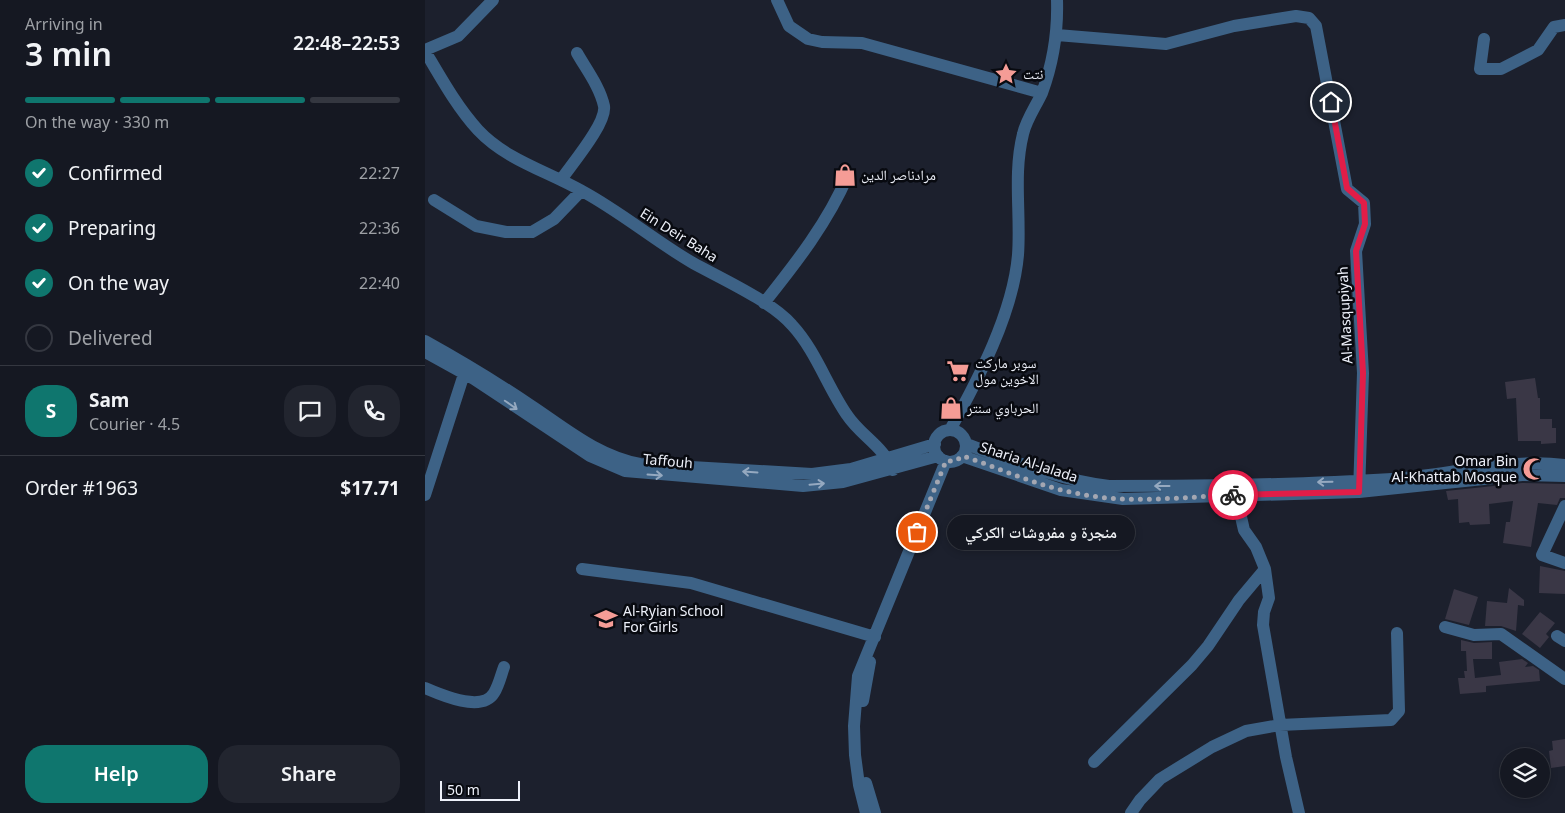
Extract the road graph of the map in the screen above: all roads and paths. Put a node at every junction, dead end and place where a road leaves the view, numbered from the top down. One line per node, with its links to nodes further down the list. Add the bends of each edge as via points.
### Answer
1 (493, 0): 7 (street, via 458,36)
2 (777, 0): 9 (street, via 789,26 808,39 862,43)
3 (1057, 0): 5 (street)
4 (1565, 25): 6 (street, via 1554,27 1538,50 1501,69 1480,70)
5 (1057, 35): 9 (street); 27 (street, Al-Masqupiyah, via 1166,44 1234,26 1296,16 1306,17 1314,23 1319,32 1347,188 1364,203 1365,224 1356,251 1363,373)
6 (1484, 40)
7 (425, 51): 11 (street, Ein Deir Baha, via 478,130 508,155)
8 (577, 53): 11 (street, via 604,108 595,129)
9 (1042, 93): 18 (street, via 1023,132 1017,162 1018,254 1011,291)
10 (848, 175): 14 (street, via 840,194 801,256)
11 (561, 180): 12 (street, Ein Deir Baha)
12 (581, 190): 13 (street, via 554,219 532,232 506,232 476,226); 14 (street, Ein Deir Baha, via 612,208 662,245)
13 (434, 200)
14 (763, 303): 23 (street, Ein Deir Baha, via 791,324 809,348 854,426)
15 (425, 341): 23 (street, one-way to 15, via 812,474 623,461 583,441 480,372)
16 (425, 352): 17 (street, Taffouh)
17 (464, 374): 22 (street); 23 (street, Taffouh, one-way to 23, via 590,456 625,471 803,486 843,482)
18 (968, 398): 19 (street); 20 (street)
19 (950, 430): 20 (street, via 959,432); 21 (street, via 940,434)
20 (964, 446): 21 (street, via 955,461); 28 (street, Sharia Al-Jalada, via 1061,490 1081,495 1123,499)
21 (940, 454): 23 (street, Taffouh); 36 (street)
22 (438, 460): 25 (street); 29 (street)
23 (891, 464)
24 (1565, 465): 27 (street, Sharia Al-Jalada, via 1522,464 1392,479)
25 (425, 469)
26 (1565, 476): 27 (street, Sharia Al-Jalada, via 1522,475 1423,487)
27 (1359, 486): 28 (street, Sharia Al-Jalada)
28 (1234, 490): 33 (street, via 1244,530 1256,547)
29 (425, 495)
30 (1565, 506): 31 (street, via 1542,555)
31 (1565, 563)
32 (581, 569): 36 (street, via 691,584)
33 (1265, 569): 40 (street, via 1269,598 1263,626); 41 (street, via 1192,665)
34 (1445, 627): 38 (street, via 1474,635 1501,634)
35 (1397, 633): 40 (street, via 1399,711 1391,720)
36 (875, 637): 42 (street, via 858,676 854,726 859,785); 43 (street, via 862,708 861,754)
37 (504, 667): 39 (street, via 494,694 487,700 474,702 447,698)
38 (1565, 679)
39 (425, 688)
40 (1280, 725): 44 (street, via 1246,731 1212,747 1160,779); 45 (street)
41 (1095, 762)
42 (866, 813)
43 (875, 813)
44 (1131, 813)
45 (1299, 813)

